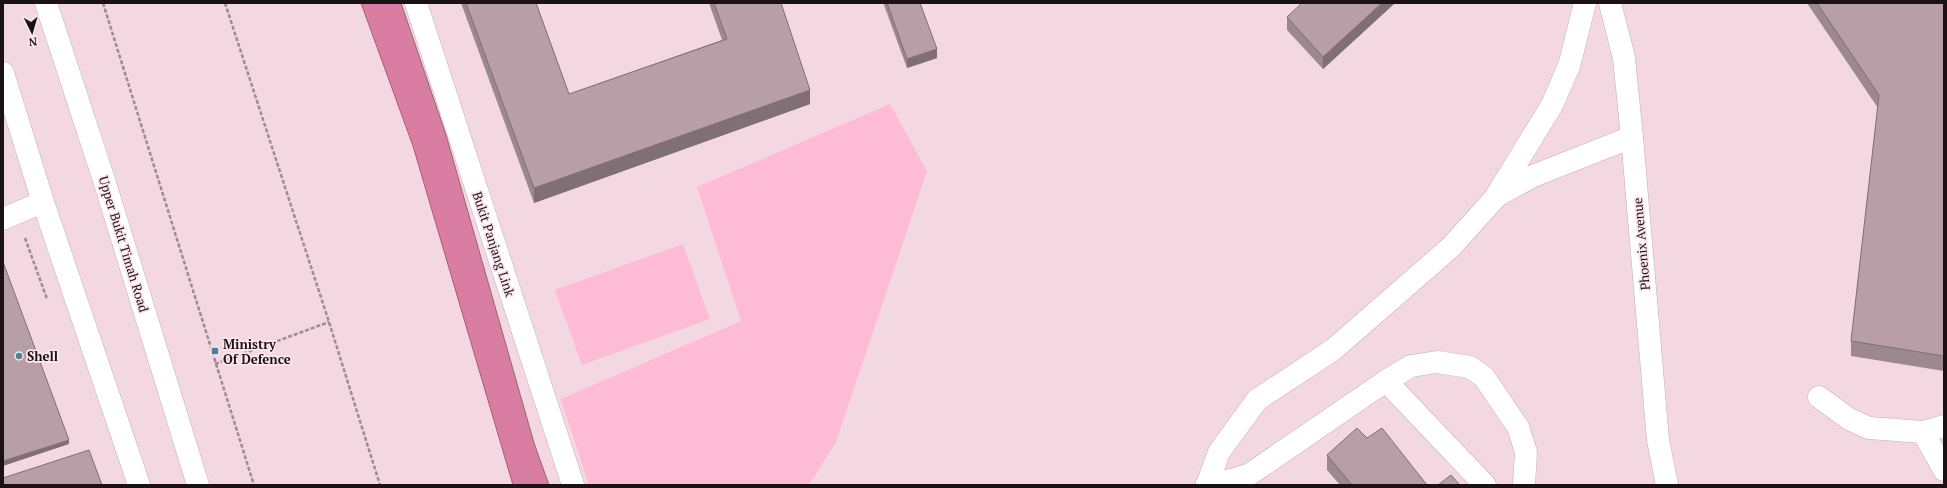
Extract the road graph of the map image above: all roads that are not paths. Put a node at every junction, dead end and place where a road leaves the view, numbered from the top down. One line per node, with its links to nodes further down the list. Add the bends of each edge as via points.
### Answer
1 (46, 3): 17 (main road, Upper Bukit Timah Road, via 104,180)
2 (416, 3): 18 (main road, Bukit Panjang Link)
3 (1584, 3): 7 (main road, via 1569,66 1552,105)
4 (1610, 3): 6 (main road, Phoenix Avenue, via 1624,58)
5 (3, 73): 8 (main road)
6 (1632, 137): 7 (main road, via 1533,176); 21 (main road, Phoenix Avenue, via 1658,440)
7 (1494, 198): 15 (main road, via 1451,247 1340,344 1257,400 1219,452)
8 (43, 202): 9 (main road); 16 (main road)
9 (3, 220)
10 (1386, 382): 15 (main road, via 1250,474); 19 (main road); 20 (main road, via 1411,366 1437,362 1470,367 1484,377 1518,427 1526,452)
11 (1818, 397): 13 (main road, via 1849,419 1869,428)
12 (1944, 426): 13 (main road)
13 (1923, 432): 14 (main road)
14 (1944, 470)
15 (1207, 484)
16 (139, 485)
17 (198, 485)
18 (573, 485)
19 (1485, 485)
20 (1524, 485)
21 (1667, 485)

